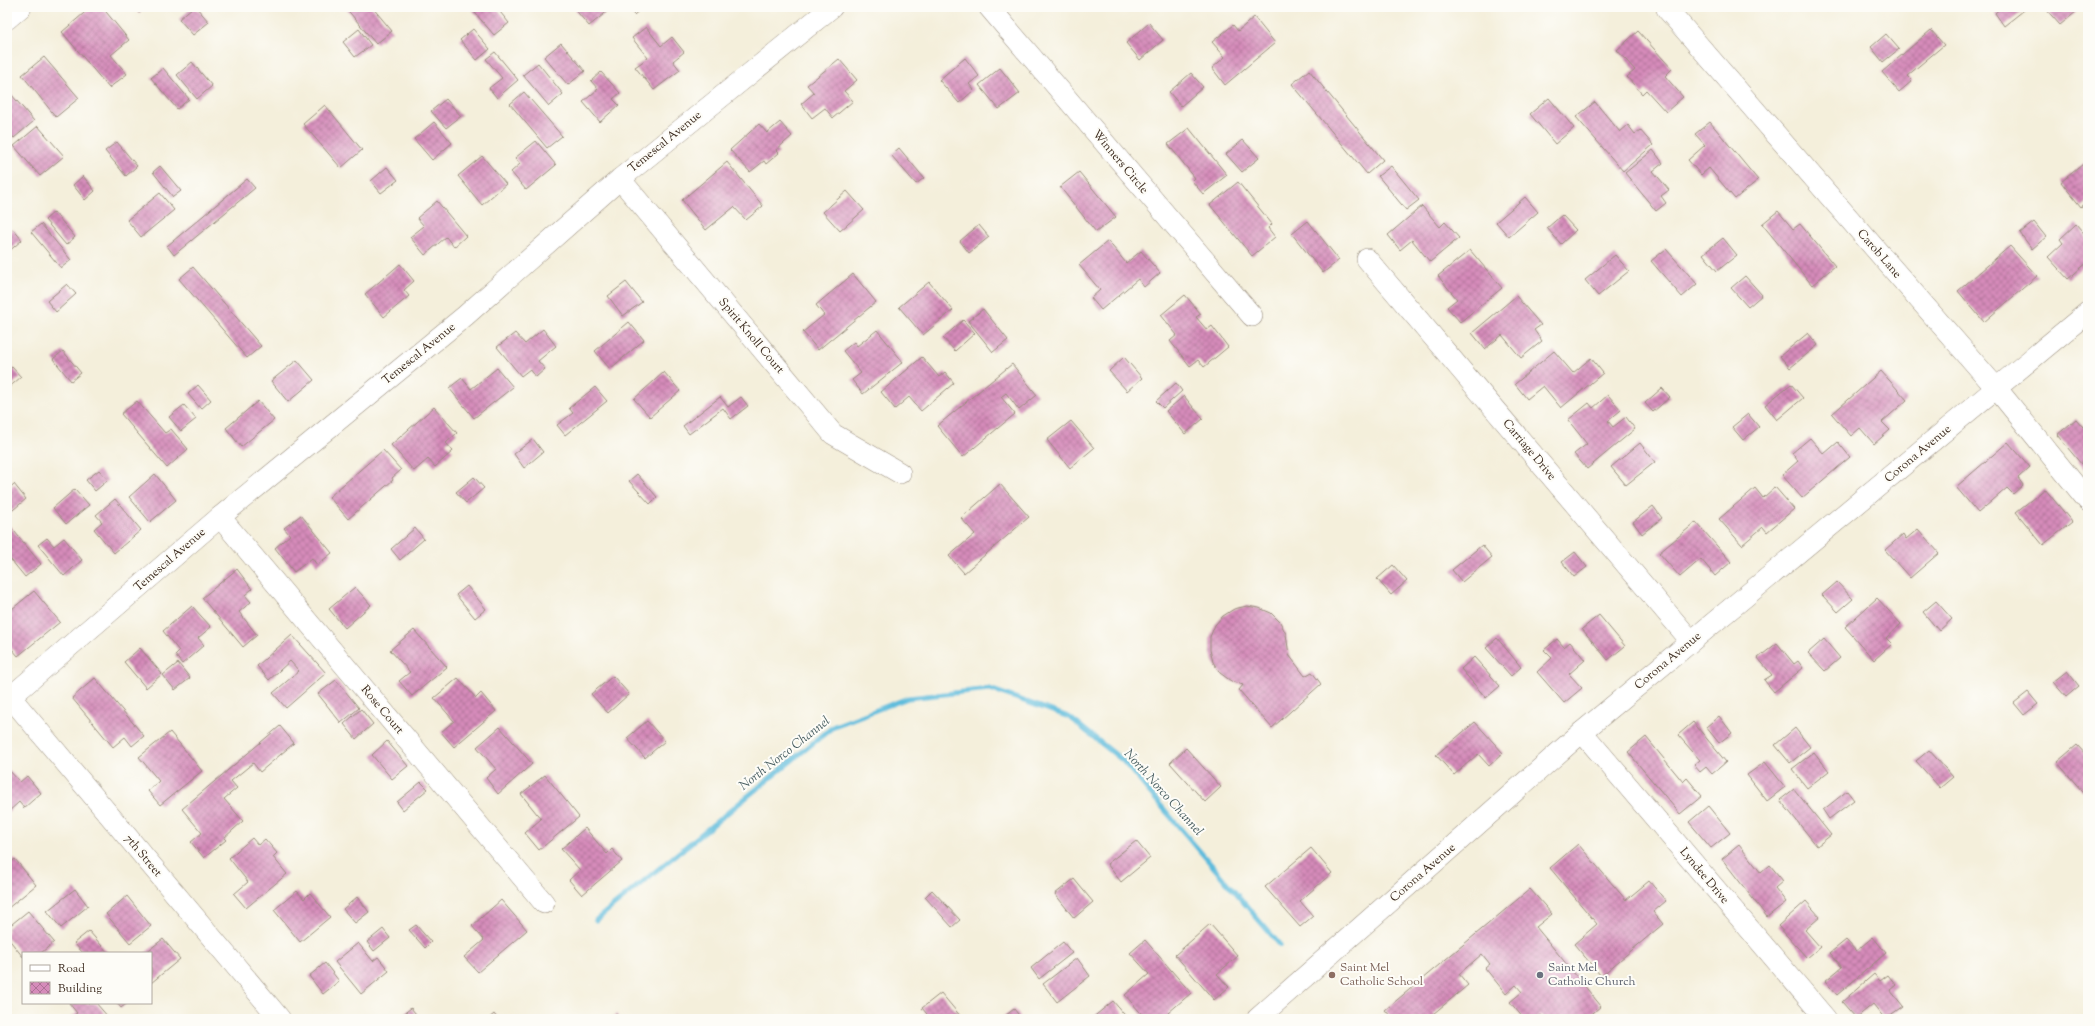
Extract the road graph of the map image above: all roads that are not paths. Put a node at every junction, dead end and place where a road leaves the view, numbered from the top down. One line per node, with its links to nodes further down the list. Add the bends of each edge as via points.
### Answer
1 (21, 7): 5 (street)
2 (832, 7): 6 (street, Temescal Avenue)
3 (989, 7): 9 (street, Winners Circle)
4 (1667, 9): 10 (street, Carob Lane)
5 (7, 18)
6 (620, 179): 11 (street, Spirit Knoll Court, via 833,434); 13 (street, Temescal Avenue, via 465,316)
7 (1367, 259): 14 (street, Carriage Drive)
8 (2088, 312): 10 (street, Corona Avenue)
9 (1252, 316)
10 (1996, 389): 12 (street, Carob Lane); 14 (street, Corona Avenue)
11 (900, 472)
12 (2088, 501)
13 (220, 517): 15 (street, Temescal Avenue); 17 (street, Rose Court)
14 (1691, 642): 16 (street, Corona Avenue)
15 (8, 697): 18 (street, 7th Street)
16 (1582, 732): 19 (street, Corona Avenue); 20 (street, Lyndee Drive)
17 (544, 902)
18 (280, 1019)
19 (1257, 1019)
20 (1826, 1019)

